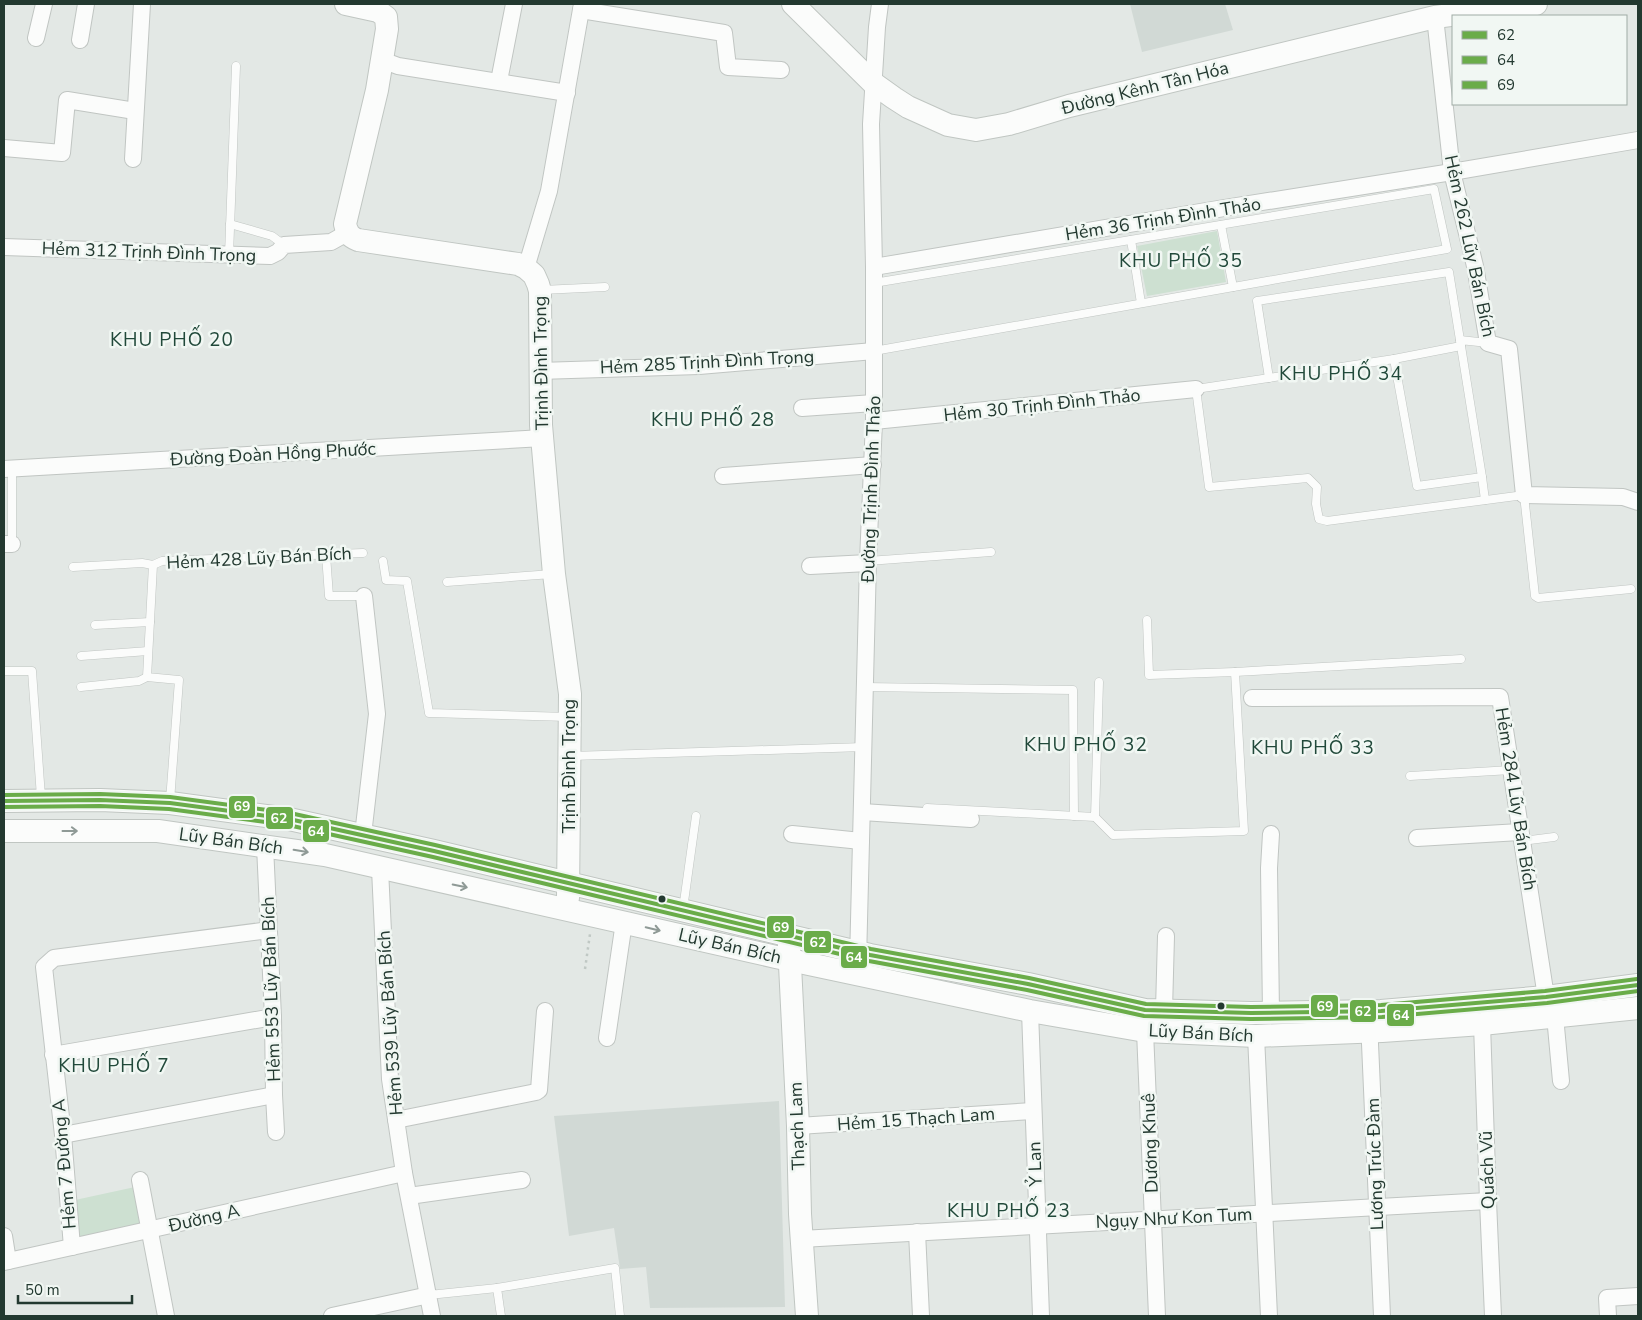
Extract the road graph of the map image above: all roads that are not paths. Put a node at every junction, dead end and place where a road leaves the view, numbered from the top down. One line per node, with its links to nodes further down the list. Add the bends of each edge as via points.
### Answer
1 (44, 4): 12 (street)
2 (86, 4): 13 (street)
3 (142, 4): 20 (street)
4 (346, 4): 14 (main road, via 378,11 386,17)
5 (514, 4): 18 (street)
6 (792, 4): 17 (main road, Đường Kênh Tân Hóa)
7 (809, 4): 17 (main road, Đường Kênh Tân Hóa)
8 (880, 4): 17 (street, Đường Trịnh Đình Thảo)
9 (1536, 4): 11 (main road, Đường Kênh Tân Hóa)
10 (582, 7): 16 (street, via 724,33 728,67); 19 (street)
11 (1417, 14): 17 (main road, Đường Kênh Tân Hóa, via 1009,124 976,130 948,125 908,107); 24 (street, Hẻm 262 Lũy Bán Bích)
12 (36, 38)
13 (80, 40)
14 (382, 60): 18 (street, via 398,66); 27 (main road, via 345,224)
15 (236, 66): 25 (lane)
16 (781, 70)
17 (874, 74): 32 (street, Đường Trịnh Đình Thảo, via 871,124)
18 (499, 81): 19 (street)
19 (567, 93): 33 (street, via 549,191)
20 (135, 111): 22 (street, via 67,100 62,153); 23 (street)
21 (1638, 140): 24 (street, Hẻm 36 Trịnh Đình Thảo)
22 (4, 148)
23 (132, 159)
24 (1452, 172): 32 (street, Hẻm 36 Trịnh Đình Thảo); 40 (street, Hẻm 262 Lũy Bán Bích, via 1475,266)
25 (230, 224): 29 (lane, via 272,236); 31 (lane)
26 (1221, 225): 28 (lane); 36 (lane); 36 (lane, via 1434,189 1446,249)
27 (347, 233): 29 (street, Hẻm 312 Trịnh Đình Trọng, via 332,242); 33 (main road, via 358,240 508,262)
28 (1131, 240): 34 (lane); 38 (lane)
29 (284, 245): 31 (street, Hẻm 312 Trịnh Đình Trọng, via 270,256)
30 (4, 246): 31 (street, Hẻm 312 Trịnh Đình Trọng)
31 (229, 256)
32 (874, 267): 34 (street, Đường Trịnh Đình Thảo)
33 (526, 268): 37 (main road, Trịnh Đình Trọng, via 534,275)
34 (874, 283): 41 (street, Đường Trịnh Đình Thảo)
35 (605, 286): 37 (lane)
36 (1233, 287): 38 (lane)
37 (540, 291): 43 (main road, Trịnh Đình Trọng)
38 (1141, 304): 41 (lane)
39 (1460, 343): 40 (lane); 42 (lane); 44 (lane, via 1449,272 1257,301); 53 (lane)
40 (1488, 343): 54 (street, Hẻm 262 Lũy Bán Bích, via 1509,349)
41 (874, 351): 43 (street, Hẻm 285 Trịnh Đình Trọng, via 699,366); 46 (street, Đường Trịnh Đình Thảo)
42 (1394, 359): 44 (lane); 53 (lane, via 1417,486)
43 (539, 371): 49 (main road, Trịnh Đình Trọng)
44 (1269, 378): 45 (lane)
45 (1203, 388): 48 (street, Hẻm 30 Trịnh Đình Thảo); 55 (lane, via 1209,487 1308,478 1317,487 1319,519 1326,521)
46 (874, 403): 47 (street); 48 (street, Đường Trịnh Đình Thảo)
47 (802, 408)
48 (874, 421): 50 (street, Đường Trịnh Đình Thảo)
49 (542, 438): 51 (street, Đường Đoàn Hồng Phước); 66 (main road, Trịnh Đình Trọng)
50 (873, 465): 52 (street); 62 (street, Đường Trịnh Đình Thảo)
51 (8, 469): 57 (lane)
52 (723, 476)
53 (1482, 476): 55 (lane)
54 (1524, 495): 55 (lane); 56 (street, via 1623,497); 68 (lane, via 1535,596)
55 (1486, 500)
56 (1638, 502)
57 (8, 544)
58 (990, 552): 62 (lane)
59 (362, 554): 60 (lane, Hẻm 428 Lũy Bán Bích)
60 (326, 555): 63 (lane, Hẻm 428 Lũy Bán Bích, via 162,561); 69 (lane, via 329,596)
61 (383, 561): 83 (lane, via 386,580 408,581 429,713)
62 (868, 562): 64 (street); 81 (street, Đường Trịnh Đình Thảo)
63 (154, 565): 65 (lane); 71 (lane, Hẻm 428 Lũy Bán Bích)
64 (810, 566)
65 (73, 567)
66 (554, 574): 67 (lane); 83 (main road, Trịnh Đình Trọng, via 570,694)
67 (446, 582)
68 (1631, 589)
69 (364, 596): 100 (street, via 378,714)
70 (1147, 620): 77 (lane, via 1149,675)
71 (150, 622): 72 (lane); 73 (lane, Hẻm 428 Lũy Bán Bích)
72 (95, 625)
73 (148, 652): 74 (lane); 78 (lane, Hẻm 428 Lũy Bán Bích)
74 (81, 656)
75 (1461, 659): 77 (lane)
76 (4, 671): 89 (lane, via 32,671)
77 (1236, 672): 94 (lane, via 1244,831 1113,835)
78 (147, 677): 80 (lane, via 139,681); 90 (lane, via 179,680)
79 (1099, 682): 94 (lane)
80 (81, 687)
81 (865, 687): 84 (street, Đường Trịnh Đình Thảo); 93 (lane, via 1073,690)
82 (1252, 698): 86 (street, Hẻm 284 Lũy Bán Bích, via 1500,697)
83 (570, 717): 85 (main road, Trịnh Đình Trọng)
84 (864, 747): 85 (lane); 91 (street, Đường Trịnh Đình Thảo)
85 (570, 756): 107 (main road, Trịnh Đình Trọng)
86 (1511, 770): 87 (lane); 101 (street, Hẻm 284 Lũy Bán Bích)
87 (1410, 776)
88 (4, 801): 89 (main road, Lũy Bán Bích)
89 (42, 801): 90 (main road, Lũy Bán Bích); 97 (main road)
90 (170, 803): 100 (main road, Lũy Bán Bích, via 289,819)
91 (862, 808): 93 (lane); 95 (street); 104 (street, Đường Trịnh Đình Thảo)
92 (696, 816): 109 (lane)
93 (1074, 816): 94 (lane)
94 (1095, 818)
95 (972, 819)
96 (4, 831): 97 (main road, Lũy Bán Bích)
97 (44, 831): 105 (main road, Lũy Bán Bích, one-way to 105, via 158,831)
98 (792, 834): 104 (street)
99 (1271, 834): 122 (street)
100 (363, 835): 107 (main road, Lũy Bán Bích)
101 (1521, 837): 102 (lane); 103 (street); 117 (street, Hẻm 284 Lũy Bán Bích)
102 (1554, 837)
103 (1417, 838)
104 (861, 841): 115 (street, Đường Trịnh Đình Thảo)
105 (265, 846): 106 (main road, Lũy Bán Bích, one-way to 106); 111 (street, Hẻm 553 Lũy Bán Bích)
106 (380, 868): 108 (main road, Lũy Bán Bích, one-way to 108); 133 (street, Hẻm 539 Lũy Bán Bích, via 390,1079)
107 (569, 883): 108 (main road, Trịnh Đình Trọng); 109 (main road, Lũy Bán Bích)
108 (567, 909): 110 (main road, Lũy Bán Bích)
109 (682, 911): 112 (main road, Lũy Bán Bích)
110 (624, 922): 114 (main road, Lũy Bán Bích, one-way to 114); 128 (street)
111 (269, 930): 123 (street, Hẻm 553 Lũy Bán Bích); 129 (street, Hẻm 7 Đường A, via 54,958 44,967)
112 (788, 936): 114 (main road, Thạch Lam); 115 (main road, Lũy Bán Bích)
113 (1166, 936): 120 (street)
114 (790, 960): 115 (main road, Lũy Bán Bích); 134 (main road, Thạch Lam)
115 (858, 963): 120 (main road, Lũy Bán Bích, via 1028,984 1145,1010); 121 (main road, Lũy Bán Bích)
116 (1638, 986): 117 (main road, Lũy Bán Bích)
117 (1550, 1007): 118 (main road, Lũy Bán Bích); 124 (main road, Lũy Bán Bích); 125 (main road, Lũy Bán Bích); 130 (street, Hẻm 284 Lũy Bán Bích)
118 (1638, 1008)
119 (545, 1010): 133 (street, via 541,1088 536,1092)
120 (1164, 1010): 122 (main road, Lũy Bán Bích)
121 (1030, 1011): 126 (main road, Lũy Bán Bích); 132 (street, Ỷ Lan)
122 (1271, 1013): 124 (main road, Lũy Bán Bích)
123 (273, 1016): 129 (street); 131 (street, Hẻm 553 Lũy Bán Bích)
124 (1369, 1022): 125 (main road, Lũy Bán Bích); 127 (main road, Lũy Bán Bích); 142 (street, Lương Trúc Đàm)
125 (1482, 1024): 141 (street, Quách Vũ)
126 (1146, 1031): 127 (main road, Lũy Bán Bích); 144 (street, Dương Khuê)
127 (1256, 1036): 143 (street)
128 (607, 1038)
129 (53, 1055): 136 (street, Hẻm 7 Đường A)
130 (1561, 1081)
131 (274, 1095): 135 (street, Hẻm 553 Lũy Bán Bích); 136 (street)
132 (1033, 1111): 134 (street, Hẻm 15 Thạch Lam); 145 (street, Ỷ Lan)
133 (396, 1120): 137 (street, Hẻm 539 Lũy Bán Bích)
134 (798, 1126): 149 (main road, Thạch Lam)
135 (276, 1132)
136 (63, 1135): 150 (street, Hẻm 7 Đường A)
137 (404, 1173): 140 (street, Hẻm 539 Lũy Bán Bích); 146 (street, Đường A)
138 (140, 1180): 146 (street)
139 (522, 1180): 140 (street)
140 (409, 1196): 153 (street, Hẻm 539 Lũy Bán Bích)
141 (1488, 1201): 142 (street, Ngụy Như Kon Tum); 166 (street, Quách Vũ)
142 (1377, 1207): 143 (street, Ngụy Như Kon Tum); 165 (street, Lương Trúc Đàm)
143 (1264, 1213): 144 (street, Ngụy Như Kon Tum); 164 (street)
144 (1153, 1220): 145 (street, Ngụy Như Kon Tum); 163 (street, Dương Khuê)
145 (1038, 1226): 147 (street, Ngụy Như Kon Tum); 162 (street, Ỷ Lan)
146 (150, 1230): 150 (street, Đường A); 156 (street)
147 (916, 1232): 149 (street, Ngụy Như Kon Tum); 161 (street)
148 (4, 1236): 151 (street)
149 (801, 1239): 160 (main road, Thạch Lam)
150 (72, 1247): 151 (street, Đường A)
151 (6, 1262)
152 (497, 1288): 153 (lane); 158 (lane); 159 (lane, via 615,1268)
153 (429, 1295): 155 (street); 157 (street, Hẻm 539 Lũy Bán Bích)
154 (1638, 1296): 167 (street, via 1607,1298)
155 (342, 1315)
156 (166, 1316)
157 (432, 1316)
158 (501, 1316)
159 (620, 1316)
160 (807, 1316)
161 (921, 1316)
162 (1042, 1316)
163 (1157, 1316)
164 (1269, 1316)
165 (1382, 1316)
166 (1493, 1316)
167 (1608, 1316)

